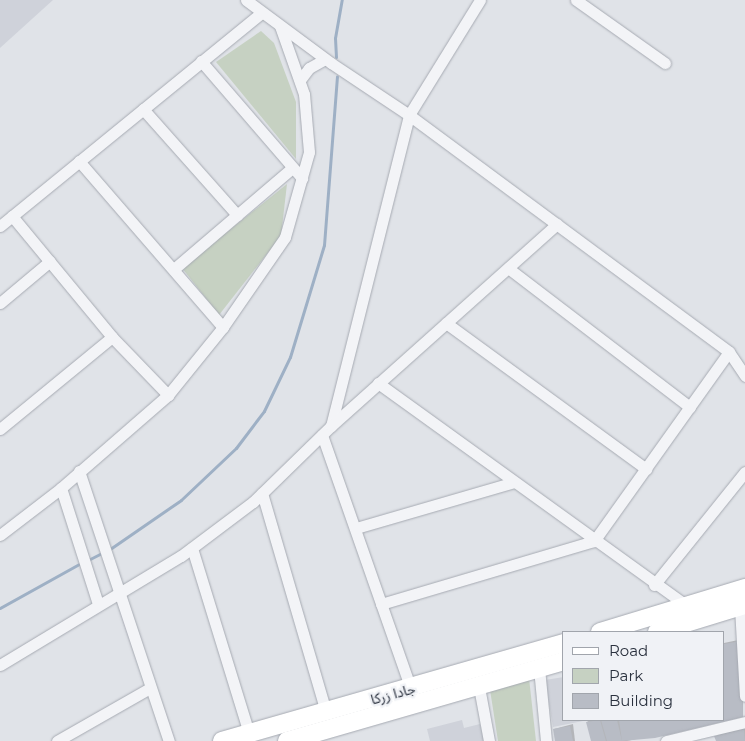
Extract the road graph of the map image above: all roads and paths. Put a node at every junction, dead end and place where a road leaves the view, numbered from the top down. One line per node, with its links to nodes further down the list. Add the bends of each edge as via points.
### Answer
1 (246, 0): 4 (street)
2 (480, 0): 11 (street)
3 (576, 0): 8 (street)
4 (262, 12): 5 (street); 7 (street)
5 (280, 26): 6 (street); 9 (street)
6 (325, 59): 9 (street, via 309,68); 11 (street)
7 (202, 61): 10 (street); 13 (street)
8 (665, 62)
9 (300, 80): 14 (street, via 309,152)
10 (143, 108): 12 (street); 15 (street)
11 (409, 115): 17 (street); 31 (street)
12 (79, 161): 16 (street); 20 (street)
13 (292, 168): 14 (street); 15 (street)
14 (302, 178): 24 (street, via 285,237)
15 (237, 215): 20 (street)
16 (12, 216): 18 (street); 19 (street)
17 (557, 224): 21 (street); 26 (street)
18 (0, 226)
19 (50, 261): 22 (street); 25 (street)
20 (175, 268): 24 (street)
21 (508, 268): 23 (street); 30 (street)
22 (0, 304)
23 (446, 323): 28 (street); 34 (street)
24 (223, 327): 29 (street)
25 (112, 337): 29 (street); 32 (street)
26 (729, 352): 27 (street); 30 (street)
27 (745, 376)
28 (378, 383): 31 (street); 37 (street)
29 (168, 395): 35 (street)
30 (690, 407): 34 (street)
31 (331, 426): 33 (street)
32 (0, 429)
33 (322, 435): 39 (street); 40 (street)
34 (646, 469): 42 (street)
35 (80, 472): 38 (street); 46 (street)
36 (745, 472): 44 (street)
37 (514, 482): 40 (street); 42 (street)
38 (61, 488): 41 (street); 47 (street)
39 (262, 493): 43 (street); 61 (street)
40 (356, 528): 48 (street)
41 (0, 535)
42 (594, 541): 44 (street); 48 (street)
43 (192, 548): 46 (street); 63 (street)
44 (654, 585): 49 (street)
45 (745, 588): 49 (main road)
46 (119, 592): 47 (street); 58 (street)
47 (98, 604): 55 (street)
48 (381, 604): 59 (street)
49 (687, 606): 51 (main road)
50 (743, 606): 52 (main road); 60 (street)
51 (603, 631)
52 (660, 631)
53 (562, 644): 59 (main road, جادا زرکا)
54 (562, 662): 56 (main road, جادا زرکا)
55 (0, 665)
56 (539, 668): 57 (main road, جادا زرکا); 70 (street)
57 (479, 687): 64 (main road, جادا زرکا); 69 (street)
58 (150, 688): 65 (street); 66 (street)
59 (411, 689): 61 (main road, جادا زرکا)
60 (745, 696)
61 (326, 712): 63 (main road, جادا زرکا)
62 (745, 722): 71 (street)
63 (250, 733): 67 (main road, جادا زرکا)
64 (317, 737): 68 (main road, جادا زرکا)
65 (56, 741)
66 (169, 741)
67 (222, 741)
68 (287, 741)
69 (489, 741)
70 (546, 741)
71 (666, 741)

